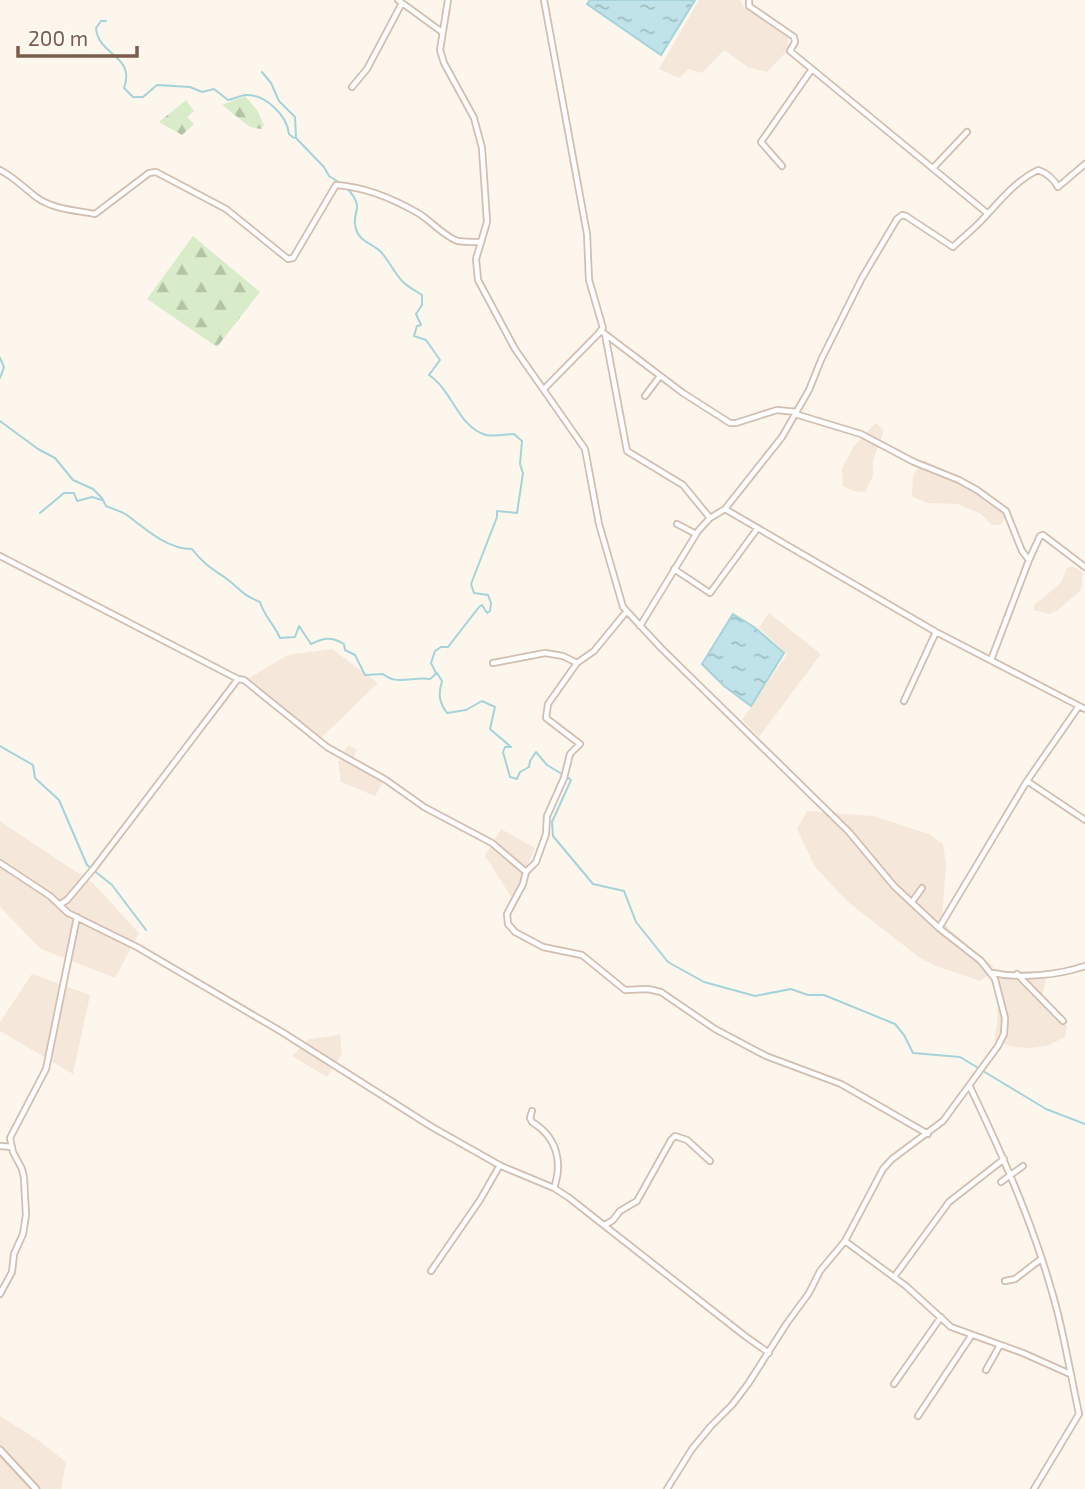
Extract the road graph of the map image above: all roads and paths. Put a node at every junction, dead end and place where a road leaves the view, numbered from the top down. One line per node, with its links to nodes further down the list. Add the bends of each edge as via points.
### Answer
1 (448, 0): 5 (street)
2 (544, 0): 15 (street, via 587,234 589,280)
3 (749, 0): 6 (street, via 748,6 794,37 790,51)
4 (400, 1): 5 (street); 7 (street, via 367,69)
5 (442, 32): 14 (street, via 442,57 474,118 482,148 488,222)
6 (812, 69): 10 (street, via 761,142); 11 (street)
7 (352, 87)
8 (967, 132): 11 (street)
9 (1085, 164): 13 (street, via 1058,187 1044,172 1030,173)
10 (782, 166)
11 (933, 167): 13 (street)
12 (0, 170): 14 (street, via 38,199 60,209 95,214 156,172 226,209 288,260 336,185 391,199 450,237)
13 (987, 213): 19 (street, via 953,247 906,216 897,219 862,278)
14 (480, 242): 17 (street, via 478,280 514,349)
15 (602, 332): 16 (street); 17 (street); 21 (street, via 627,450 683,485)
16 (660, 376): 18 (street); 19 (street, via 730,423 777,410)
17 (544, 389): 29 (street, via 585,449 599,523)
18 (645, 396)
19 (796, 413): 20 (street); 26 (street, via 861,433 977,490 1006,510)
20 (725, 509): 21 (street); 23 (street)
21 (710, 518): 24 (street)
22 (677, 524): 24 (street)
23 (757, 529): 28 (street, via 710,593); 31 (street)
24 (696, 534): 28 (street)
25 (0, 556): 35 (street)
26 (1029, 560): 27 (street, via 1043,535); 32 (street)
27 (1085, 567)
28 (674, 569): 30 (street)
29 (626, 612): 30 (street); 34 (street, via 594,651)
30 (640, 626): 44 (street, via 849,832)
31 (936, 632): 32 (street); 36 (street)
32 (991, 660): 37 (street)
33 (493, 663): 34 (street, via 545,653)
34 (577, 663): 42 (street, via 545,714 580,744 570,754 536,862)
35 (239, 679): 42 (street, via 327,747 492,843); 45 (street, via 93,869)
36 (904, 701)
37 (1079, 706): 38 (street); 39 (street)
38 (1085, 709)
39 (1027, 781): 40 (street); 47 (street)
40 (1085, 820)
41 (0, 863): 45 (street)
42 (526, 872): 54 (street, via 507,914 515,932 543,947 582,955 625,990 661,992 715,1029 766,1056 841,1084)
43 (922, 888): 44 (street)
44 (912, 902): 47 (street)
45 (59, 905): 46 (street)
46 (77, 917): 56 (street, via 46,1069 10,1138); 59 (street, via 271,1025)
47 (939, 928): 49 (street)
48 (1085, 966): 50 (street, via 1041,975)
49 (992, 973): 50 (street); 52 (street, via 1001,996 1004,1034)
50 (1017, 974): 51 (street)
51 (1063, 1021)
52 (970, 1086): 54 (street); 57 (street)
53 (532, 1111): 63 (street, via 532,1122 555,1147 559,1171)
54 (928, 1134): 65 (street, via 883,1169)
55 (0, 1146): 56 (street)
56 (12, 1147): 70 (street, via 24,1178 26,1215 12,1272)
57 (1004, 1159): 61 (street); 68 (street, via 949,1202)
58 (710, 1161): 64 (street, via 687,1140 675,1136 638,1201)
59 (499, 1166): 63 (street); 67 (street)
60 (1023, 1166): 61 (street)
61 (1010, 1175): 62 (street); 66 (street)
62 (1001, 1182)
63 (554, 1188): 64 (street)
64 (605, 1225): 74 (street)
65 (845, 1241): 68 (street); 74 (street, via 820,1270)
66 (1041, 1259): 69 (street, via 1015,1279); 76 (street)
67 (431, 1271)
68 (894, 1277): 71 (street)
69 (1005, 1281)
70 (0, 1294)
71 (941, 1317): 72 (street); 77 (street)
72 (971, 1336): 73 (street); 78 (street)
73 (1000, 1345): 75 (street); 76 (street)
74 (769, 1353): 81 (street, via 732,1405 692,1449)
75 (986, 1370)
76 (1071, 1374): 82 (street, via 1079,1414)
77 (894, 1384)
78 (918, 1416)
79 (0, 1450): 80 (street)
80 (36, 1489)
81 (667, 1489)
82 (1034, 1489)

